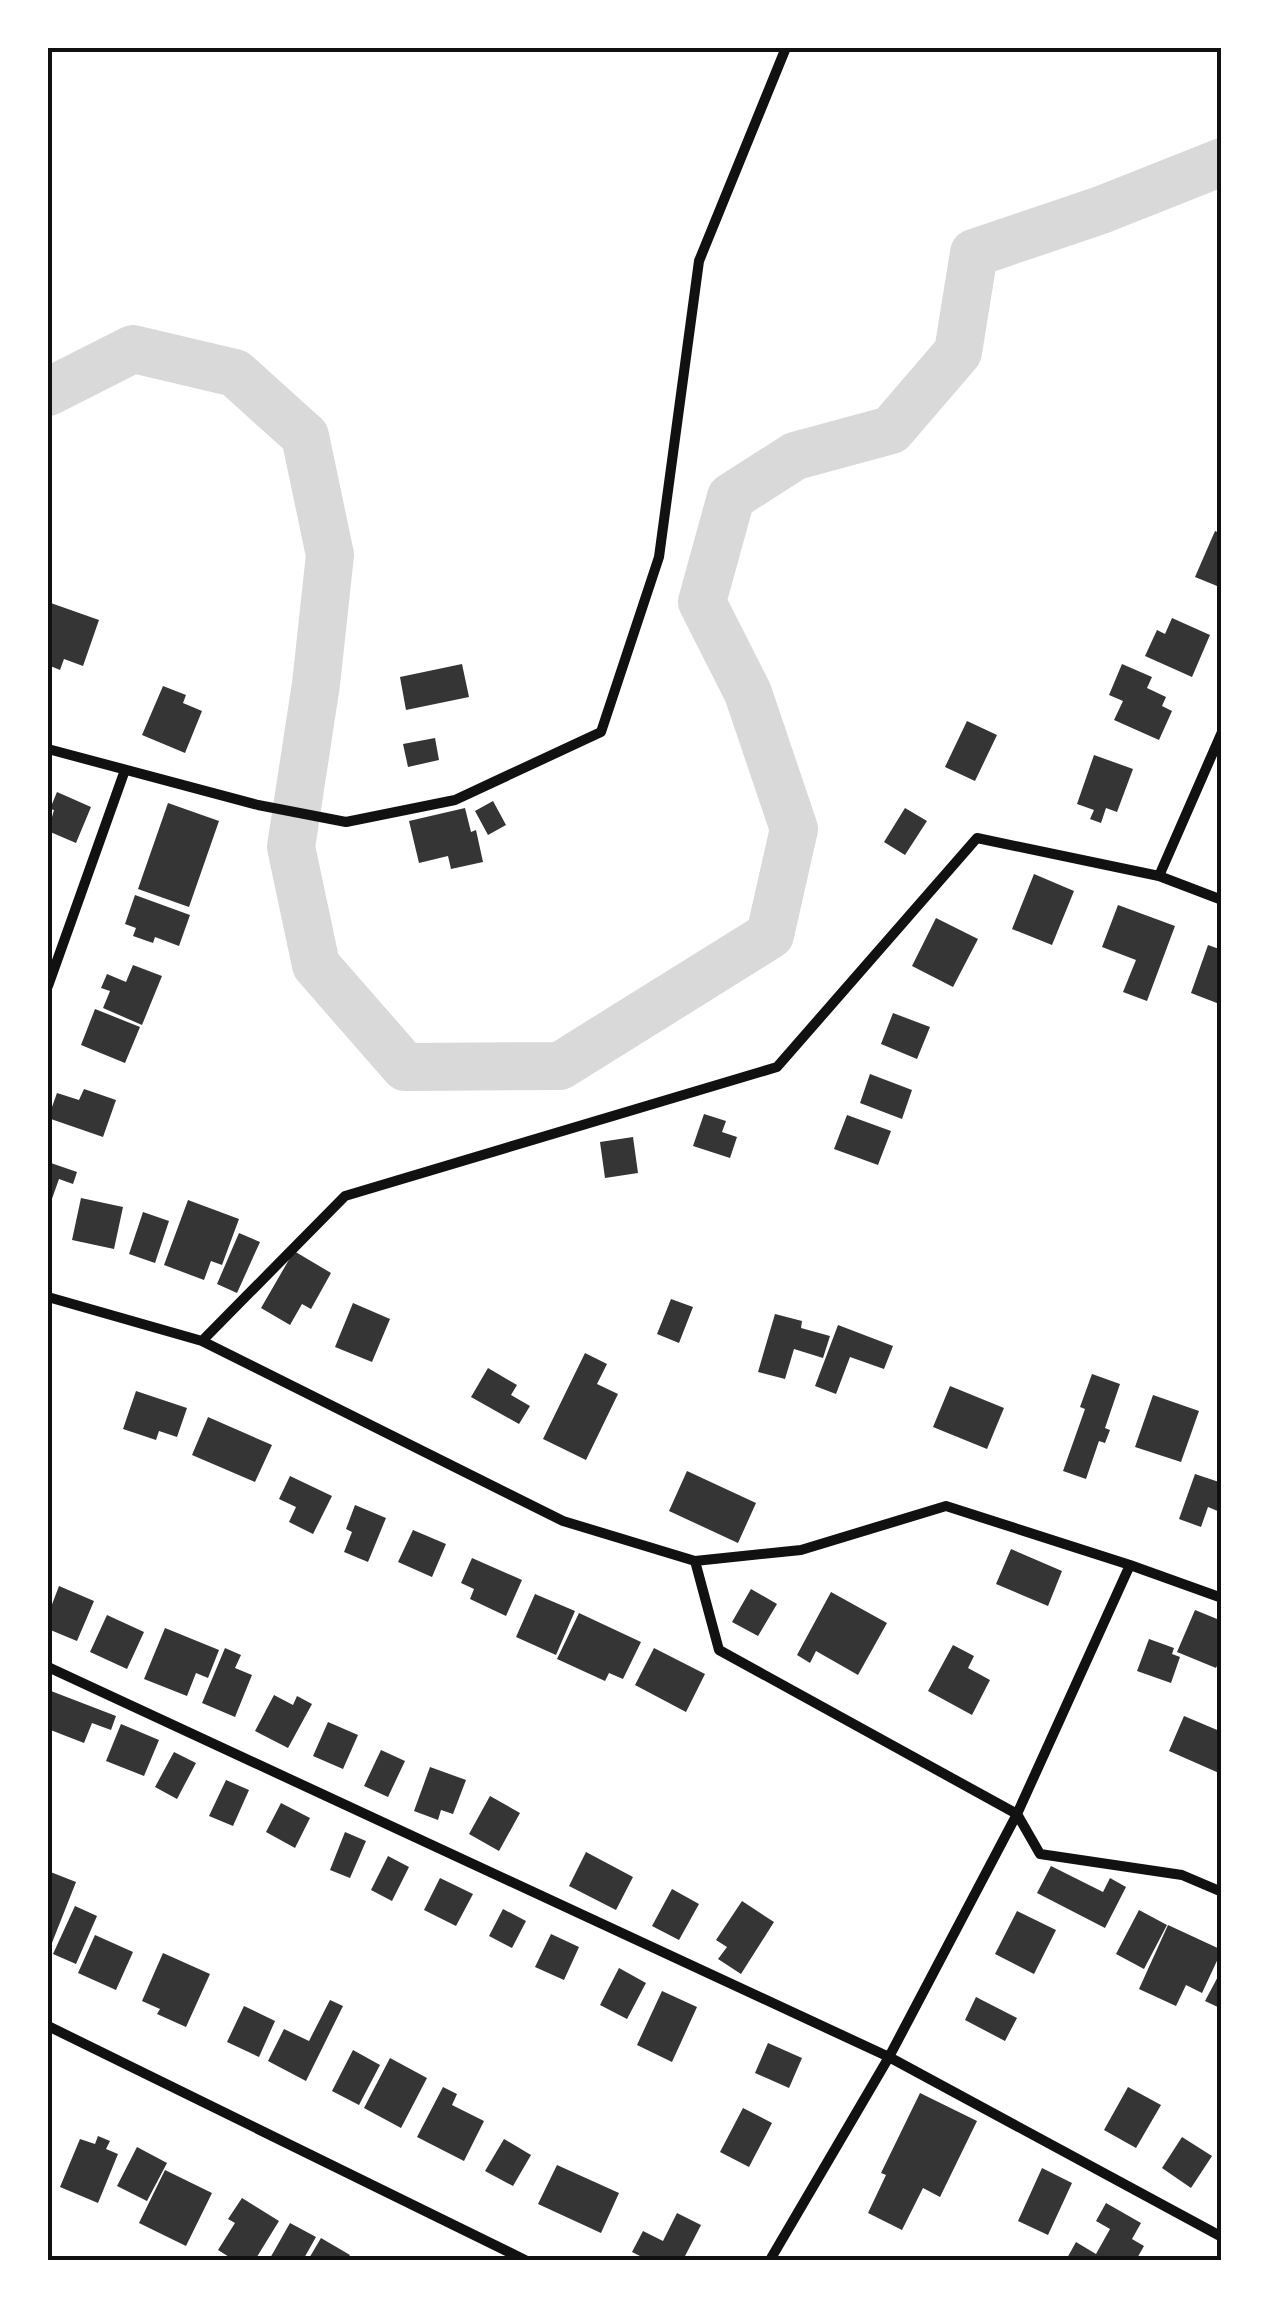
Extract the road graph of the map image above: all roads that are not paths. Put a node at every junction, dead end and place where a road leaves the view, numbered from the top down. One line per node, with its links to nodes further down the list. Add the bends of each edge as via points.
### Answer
1 (785, 50): 4 (street, via 699,260 659,557 602,732 456,800 346,822)
2 (1222, 732): 5 (street)
3 (48, 748): 4 (street)
4 (124, 770): 7 (street)
5 (1159, 876): 6 (street); 9 (street, via 977,838 776,1067 344,1196)
6 (1222, 900)
7 (48, 986)
8 (48, 1297): 9 (street)
9 (202, 1341): 10 (street, via 562,1520)
10 (696, 1561): 11 (street, via 801,1550 946,1506); 14 (street, via 719,1650)
11 (1130, 1565): 12 (street); 14 (street)
12 (1222, 1598)
13 (48, 1667): 17 (street)
14 (1016, 1814): 15 (street, via 1040,1854 1182,1874); 17 (street)
15 (1222, 1892)
16 (48, 2026): 19 (street)
17 (888, 2057): 18 (street); 20 (street)
18 (1222, 2238)
19 (525, 2260)
20 (770, 2260)

